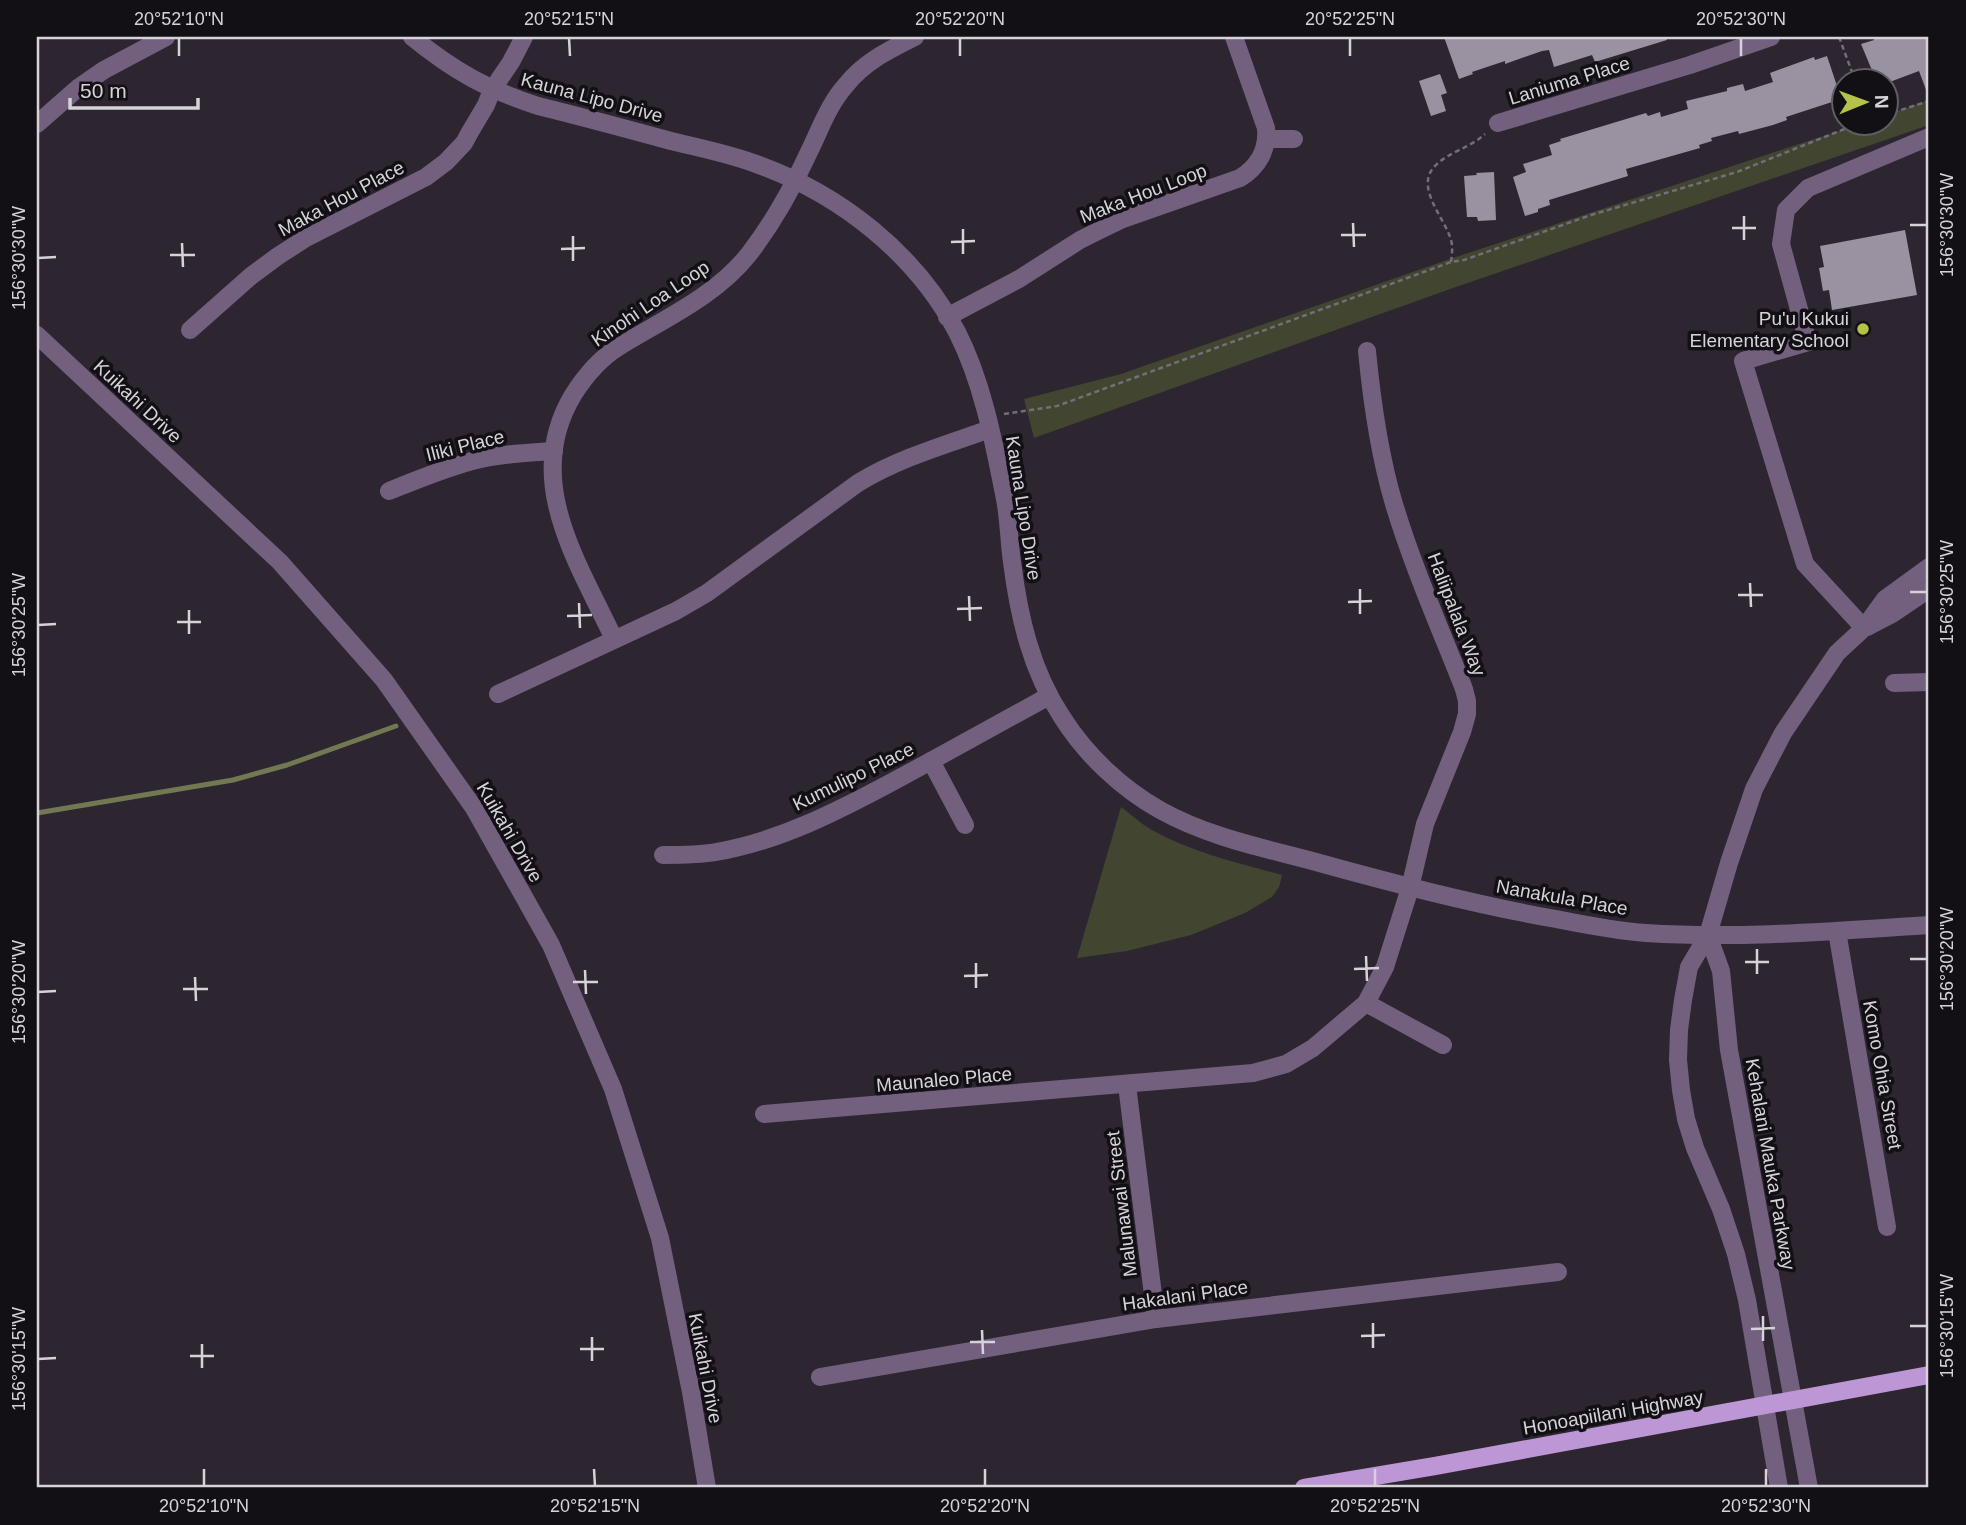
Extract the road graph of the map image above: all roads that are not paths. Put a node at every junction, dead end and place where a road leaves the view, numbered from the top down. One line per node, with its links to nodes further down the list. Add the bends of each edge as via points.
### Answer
1 (166, 37): 9 (street, via 104,70)
2 (412, 37): 7 (street, Kauna Lipo Drive, via 440,60)
3 (524, 37): 7 (street)
4 (915, 37): 13 (street, Kinohi Loa Loop, via 870,62 846,84 828,110)
5 (1234, 37): 11 (street, via 1265,122)
6 (1771, 37): 8 (street, Laniuma Place)
7 (492, 90): 13 (street, Kauna Lipo Drive, via 757,164); 15 (street, Maka Hou Place, via 464,143 436,171 278,256)
8 (1498, 123)
9 (37, 124)
10 (1929, 136): 23 (street, via 1808,188 1786,210 1781,244 1808,342 1743,361 1805,564)
11 (1266, 139): 12 (street); 14 (street, Maka Hou Loop, via 1260,160 1244,176 1123,219)
12 (1294, 139)
13 (795, 180): 14 (street, Kauna Lipo Drive, via 873,230 906,261); 19 (street, Kinohi Loa Loop, via 735,269 705,295 615,348 589,372 562,417)
14 (947, 317): 18 (street, Kauna Lipo Drive, via 975,377)
15 (190, 330)
16 (37, 335): 47 (street, Kuikahi Drive, via 280,562 384,680 474,808 551,945 613,1089 660,1238)
17 (1367, 351): 32 (street, Haliipalala Way, via 1372,403 1393,502 1467,701 1462,732 1425,824)
18 (989, 423): 24 (street, via 877,472 707,593); 28 (street, Kauna Lipo Drive, via 1007,509 1023,628)
19 (554, 451): 20 (street, Iliki Place, via 474,461); 24 (street, Kinohi Loa Loop, via 553,487 560,521)
20 (389, 491)
21 (1929, 567): 23 (street, via 1885,599)
22 (1929, 590): 23 (street)
23 (1864, 628): 35 (street, via 1837,653 1783,733 1754,789)
24 (614, 639): 27 (street)
25 (1929, 682): 26 (street)
26 (1894, 683)
27 (498, 694)
28 (1049, 696): 29 (street, Kumulipo Place); 32 (street, Kauna Lipo Drive, via 1083,746 1106,770 1159,810 1220,836)
29 (931, 761): 30 (street); 31 (street, Kumulipo Place, via 831,813 766,839 714,853)
30 (965, 825)
31 (663, 855)
32 (1410, 888): 35 (street, Nanakula Place, via 1588,925); 36 (street, Haliipalala Way, via 1385,967)
33 (1929, 925): 34 (street)
34 (1837, 931): 35 (street); 40 (street, Komo Ohia Street)
35 (1708, 935): 45 (street, Kehalani Mauka Parkway, via 1721,971 1729,1050); 46 (street, via 1689,967 1685,989 1679,1030 1681,1090 1695,1148 1736,1254)
36 (1366, 1003): 37 (street); 38 (street, Maunaleo Place, via 1313,1048 1286,1064 1253,1073)
37 (1443, 1045)
38 (1127, 1085): 39 (street, Maunaleo Place); 42 (street, Malunawai Street)
39 (764, 1114)
40 (1887, 1227)
41 (1558, 1272): 42 (street, Hakalani Place)
42 (1156, 1318): 44 (street, Hakalani Place)
43 (1929, 1375): 45 (main road, Honoapiilani Highway)
44 (820, 1377)
45 (1793, 1401): 46 (main road, Honoapiilani Highway); 50 (street, Kehalani Mauka Parkway)
46 (1765, 1406): 48 (main road, Honoapiilani Highway); 49 (street)
47 (707, 1488)
48 (1304, 1488)
49 (1779, 1488)
50 (1809, 1488)

